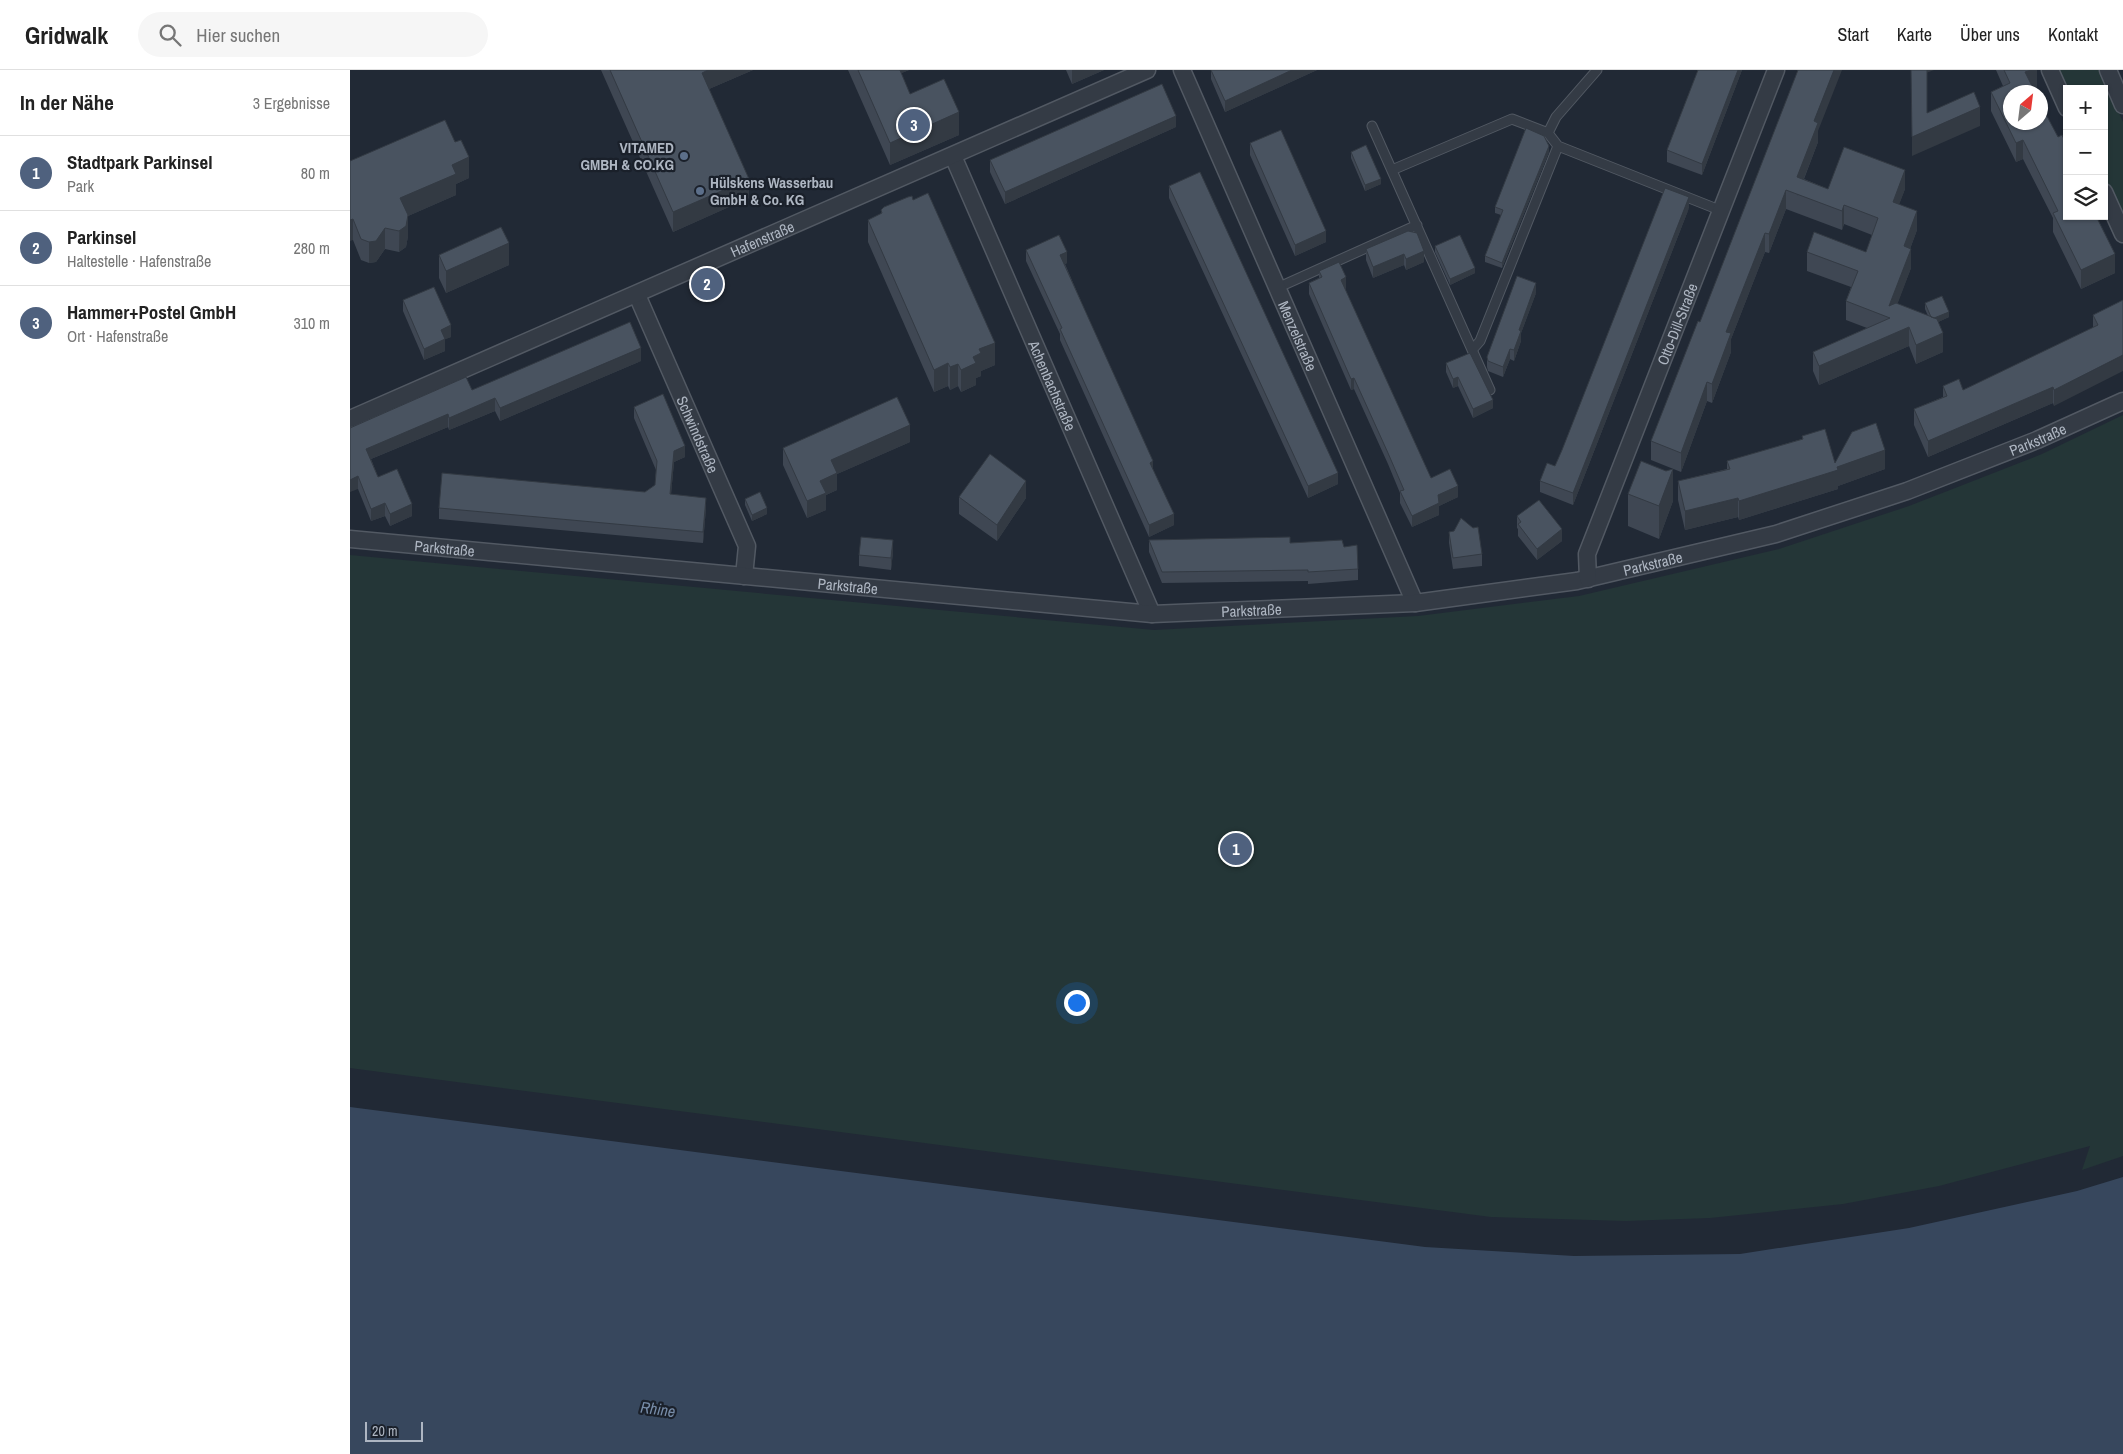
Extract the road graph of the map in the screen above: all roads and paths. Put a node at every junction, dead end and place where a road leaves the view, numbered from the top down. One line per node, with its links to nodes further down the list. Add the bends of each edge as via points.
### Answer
1 (1147, 70): 12 (street, Hafenstraße)
2 (1182, 70): 18 (street, Menzelstraße)
3 (1596, 70): 10 (lane, via 1556,118)
4 (1776, 70): 15 (street, Otto-Dill-Straße)
5 (2050, 70): 7 (street)
6 (2108, 70): 8 (street)
7 (2063, 99)
8 (2123, 105)
9 (1372, 126): 13 (lane)
10 (1548, 133): 11 (lane); 13 (lane, via 1512,119)
11 (1558, 146): 15 (lane); 20 (lane, via 1480,341)
12 (953, 156): 19 (street, Hafenstraße); 28 (street, Achenbachstraße)
13 (1392, 170): 16 (lane)
14 (2108, 201): 17 (street)
15 (1722, 211): 26 (street, Otto-Dill-Straße, via 1587,554)
16 (1417, 226): 18 (lane); 20 (lane)
17 (2123, 234)
18 (1277, 288): 27 (street, Menzelstraße)
19 (638, 295): 23 (street, Hafenstraße); 25 (street, Schwindstraße, via 747,546)
20 (1473, 349): 21 (lane)
21 (1490, 390)
22 (2123, 401): 26 (street, Parkstraße, via 2037,440 1898,494 1776,534)
23 (350, 419)
24 (350, 539): 25 (street, Parkstraße)
25 (744, 576): 28 (street, Parkstraße)
26 (1588, 579): 27 (street, Parkstraße)
27 (1415, 602): 28 (street, Parkstraße)
28 (1152, 614)

